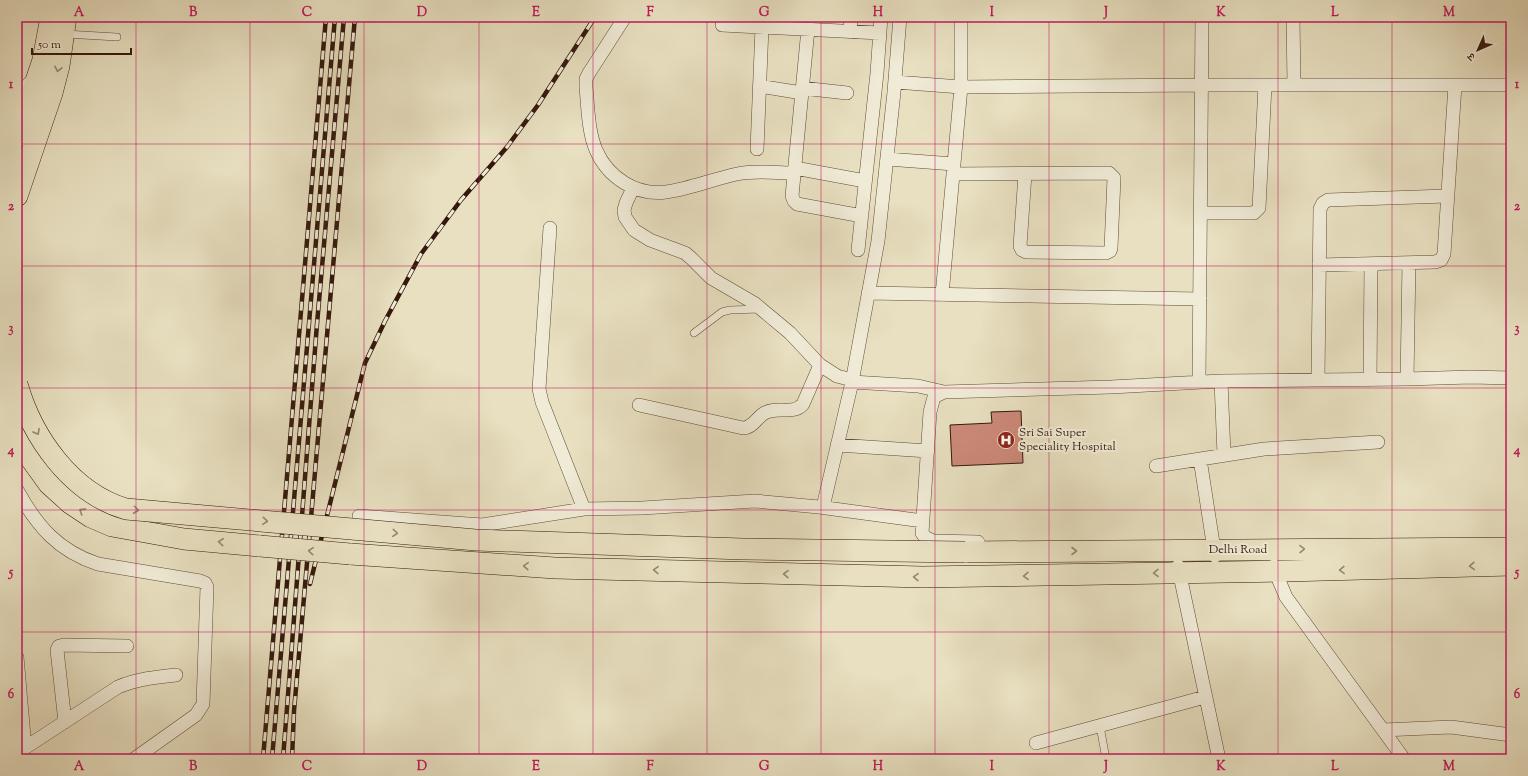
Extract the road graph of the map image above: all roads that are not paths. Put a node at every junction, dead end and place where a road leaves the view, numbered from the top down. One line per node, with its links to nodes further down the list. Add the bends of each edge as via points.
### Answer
1 (51, 17): 16 (main road, via 44,60)
2 (625, 17): 35 (street, via 589,73 586,87 596,150 609,170)
3 (851, 17): 13 (street)
4 (881, 17): 14 (street)
5 (900, 17): 24 (street)
6 (961, 17): 23 (street)
7 (1202, 17): 17 (street)
8 (1293, 17): 19 (street)
9 (769, 24): 10 (street); 12 (street); 22 (street)
10 (722, 25)
11 (65, 26): 15 (lane); 36 (main road, one-way to 36, via 52,93)
12 (808, 29): 13 (street); 25 (street)
13 (850, 32): 14 (street)
14 (880, 33): 24 (street)
15 (117, 37)
16 (28, 83): 27 (street); 28 (main road)
17 (1202, 85): 18 (street); 23 (street); 38 (street)
18 (1265, 85): 19 (street); 38 (street, via 1259,208 1254,213)
19 (1294, 85): 20 (street)
20 (1455, 85): 21 (street); 37 (street)
21 (1511, 85)
22 (760, 86): 25 (street); 29 (street)
23 (961, 87): 24 (street); 31 (street)
24 (887, 89): 30 (street); 34 (street)
25 (802, 90): 26 (street); 32 (street)
26 (847, 93)
27 (17, 96)
28 (17, 138)
29 (757, 149)
30 (887, 159): 31 (street); 45 (street, via 878,241)
31 (954, 169): 33 (street); 46 (street)
32 (795, 170): 34 (street); 35 (street, via 743,173 666,192 643,192); 39 (street, via 792,196 797,204)
33 (1025, 174): 33 (street, via 1112,175 1114,178 1110,252 1022,250 1020,246)
34 (866, 181): 39 (street)
35 (632, 188): 48 (street, via 624,210 625,217 634,230 650,240 685,253 711,278 745,296)
36 (17, 196)
37 (1447, 196): 42 (street, via 1444,254 1441,260); 44 (street, via 1328,200 1320,209)
38 (1201, 213): 47 (street)
39 (862, 216): 41 (street)
40 (550, 228): 70 (street, via 539,389)
41 (858, 250)
42 (1409, 263): 43 (street); 55 (street)
43 (1371, 264): 44 (street); 54 (street)
44 (1319, 265): 53 (street)
45 (868, 293): 46 (street); 52 (street)
46 (942, 294): 47 (street)
47 (1200, 299): 57 (street)
48 (762, 309): 49 (lane, via 722,312); 50 (street, via 790,333)
49 (694, 333)
50 (820, 365): 52 (street); 60 (street, via 800,408 770,410 747,428)
51 (1511, 378): 55 (street)
52 (847, 379): 59 (street, via 918,386); 63 (street)
53 (1318, 380): 54 (street); 56 (street)
54 (1370, 380): 55 (street)
55 (1407, 380)
56 (1221, 381): 57 (street); 65 (street)
57 (1199, 382): 59 (street)
58 (17, 384): 77 (main road, Delhi Road, one-way to 77, bridge, via 33,425 57,462 94,494 110,504 126,509 476,540 743,549)
59 (944, 392): 64 (street, via 934,397 930,412)
60 (639, 405)
61 (17, 429): 82 (main road, one-way to 61, bridge, via 923,577 555,568 350,554 184,539 112,526 91,517 49,484 31,460)
62 (1378, 442): 65 (street, via 1264,449)
63 (837, 445): 64 (street); 69 (street)
64 (928, 451): 72 (street)
65 (1224, 455): 66 (street)
66 (1200, 459): 67 (street); 76 (street)
67 (1156, 466)
68 (17, 490): 93 (street, via 41,528 69,552 98,564 200,581 207,587 203,704 196,715)
69 (823, 507): 70 (street, via 755,501); 72 (street)
70 (584, 509): 71 (street, via 482,525)
71 (359, 516)
72 (923, 521): 77 (street, via 922,532 928,540 1010,542)
73 (1511, 548): 74 (main road, Delhi Road, one-way to 73)
74 (1272, 550): 76 (main road, Delhi Road); 80 (street)
75 (1175, 551): 76 (main road, Delhi Road); 77 (main road, Delhi Road, one-way to 75); 81 (street)
76 (1214, 551): 79 (street)
77 (1049, 552): 82 (street)
78 (1511, 565): 80 (main road, one-way to 80)
79 (1217, 571): 80 (main road); 81 (main road)
80 (1275, 571): 89 (street, via 1286,597)
81 (1180, 572): 82 (main road, one-way to 82); 86 (street)
82 (1050, 575)
83 (127, 646): 87 (street, via 59,646 57,650)
84 (17, 657): 92 (street)
85 (176, 675): 87 (street, via 130,682 118,687)
86 (1205, 697): 88 (street); 95 (street)
87 (66, 722): 92 (street)
88 (1100, 726): 91 (street); 94 (lane)
89 (1383, 730): 90 (street, via 1451,727); 96 (street)
90 (1511, 735)
91 (1036, 743)
92 (21, 751)
93 (134, 759)
94 (1106, 759)
95 (1219, 759)
96 (1404, 759)

